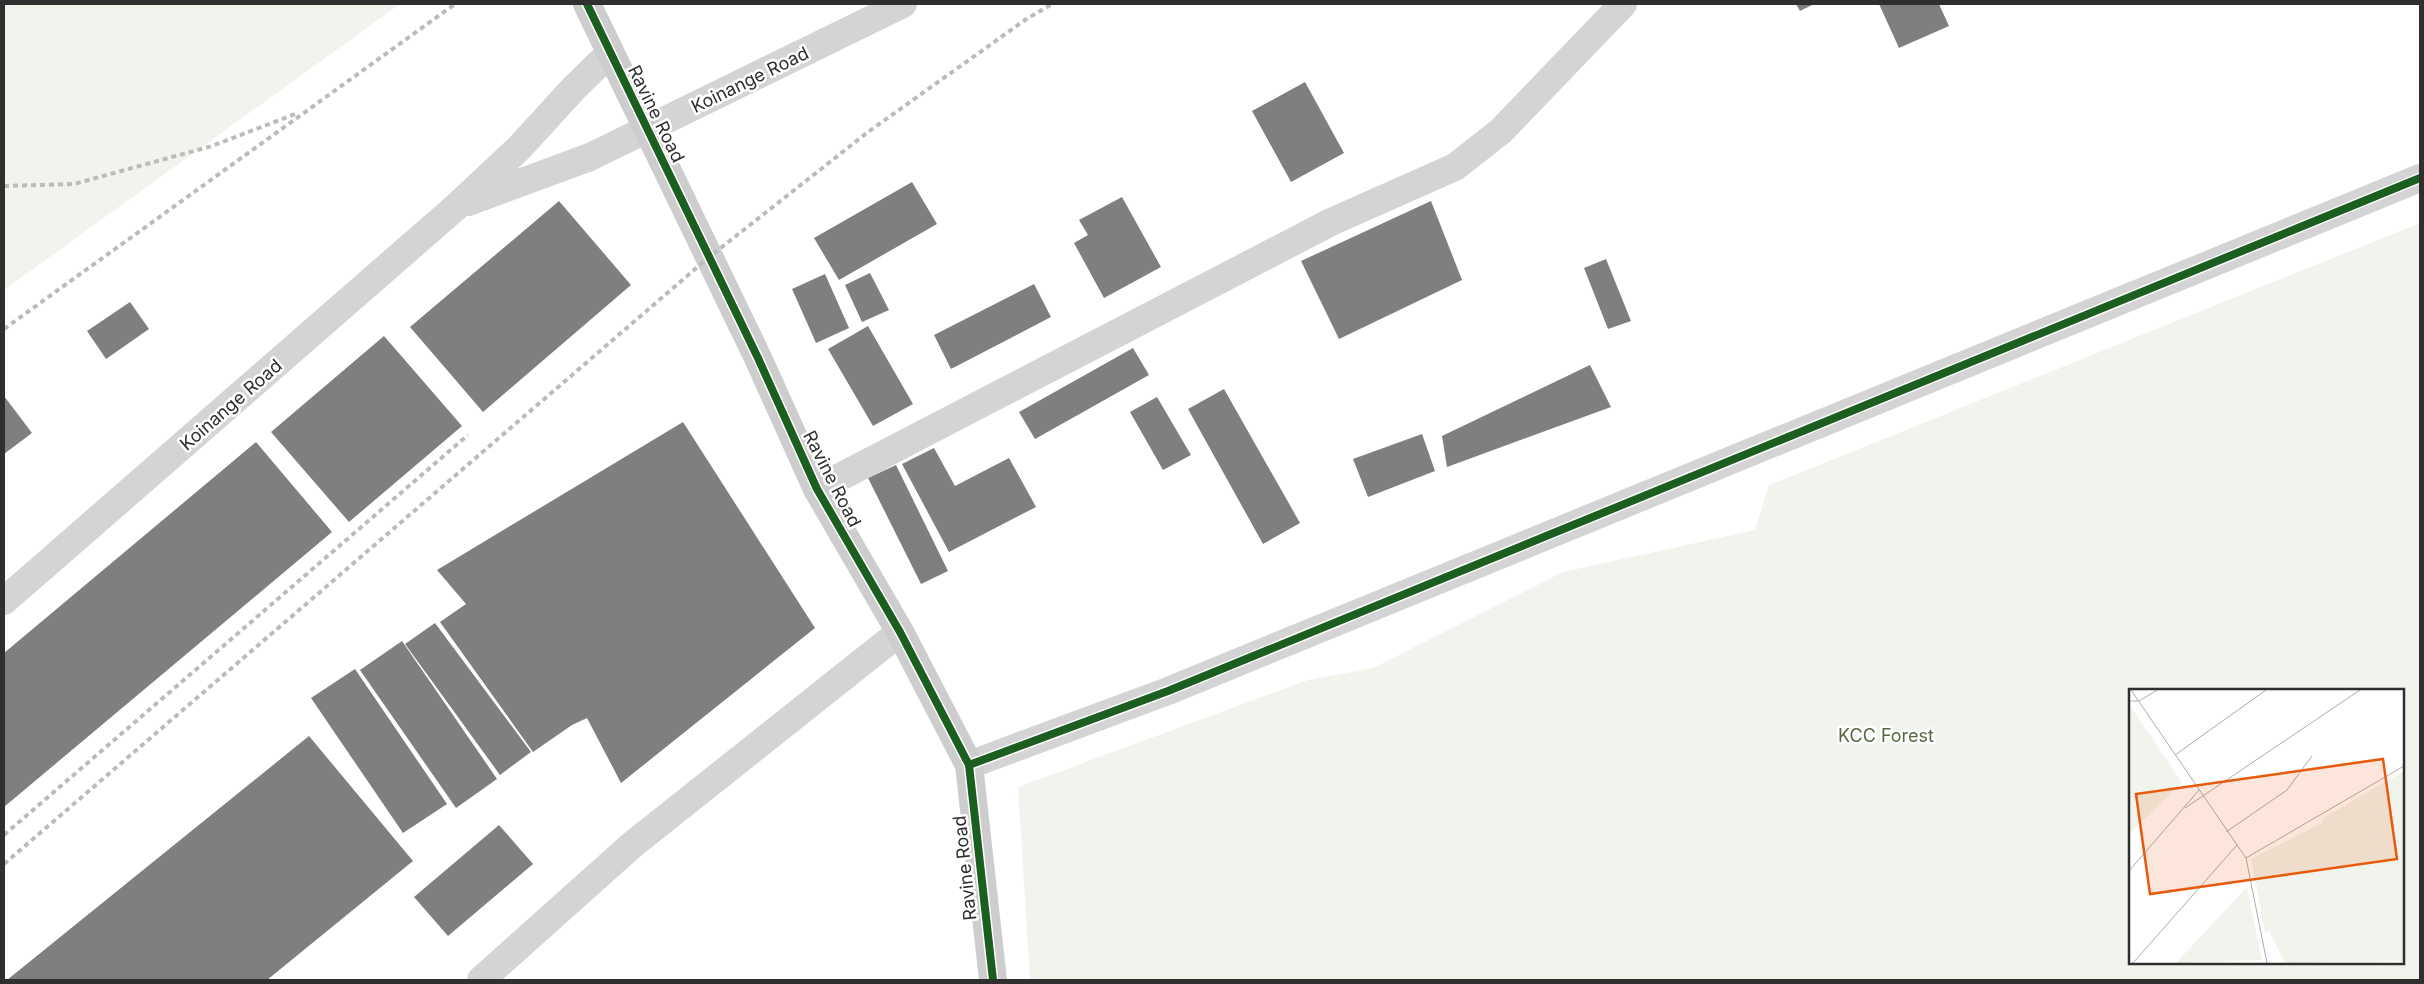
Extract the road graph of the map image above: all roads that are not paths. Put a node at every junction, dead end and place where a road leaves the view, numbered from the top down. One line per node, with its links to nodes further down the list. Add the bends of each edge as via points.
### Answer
1 (587, 4): 4 (street, Ravine Road)
2 (903, 4): 5 (street, Koinange Road)
3 (1623, 4): 8 (street, via 1501,131 1455,167 1331,222)
4 (610, 53): 5 (street, Ravine Road); 7 (street, Koinange Road, via 520,147)
5 (649, 130): 7 (street, Koinange Road, via 590,157); 8 (street, Ravine Road)
6 (2420, 178): 11 (street, via 1168,692)
7 (456, 207): 9 (street, Koinange Road)
8 (817, 490): 10 (street, Ravine Road)
9 (4, 601)
10 (900, 632): 11 (street, Ravine Road); 12 (street, via 632,845)
11 (969, 765): 13 (street, Ravine Road)
12 (481, 980)
13 (993, 980)

